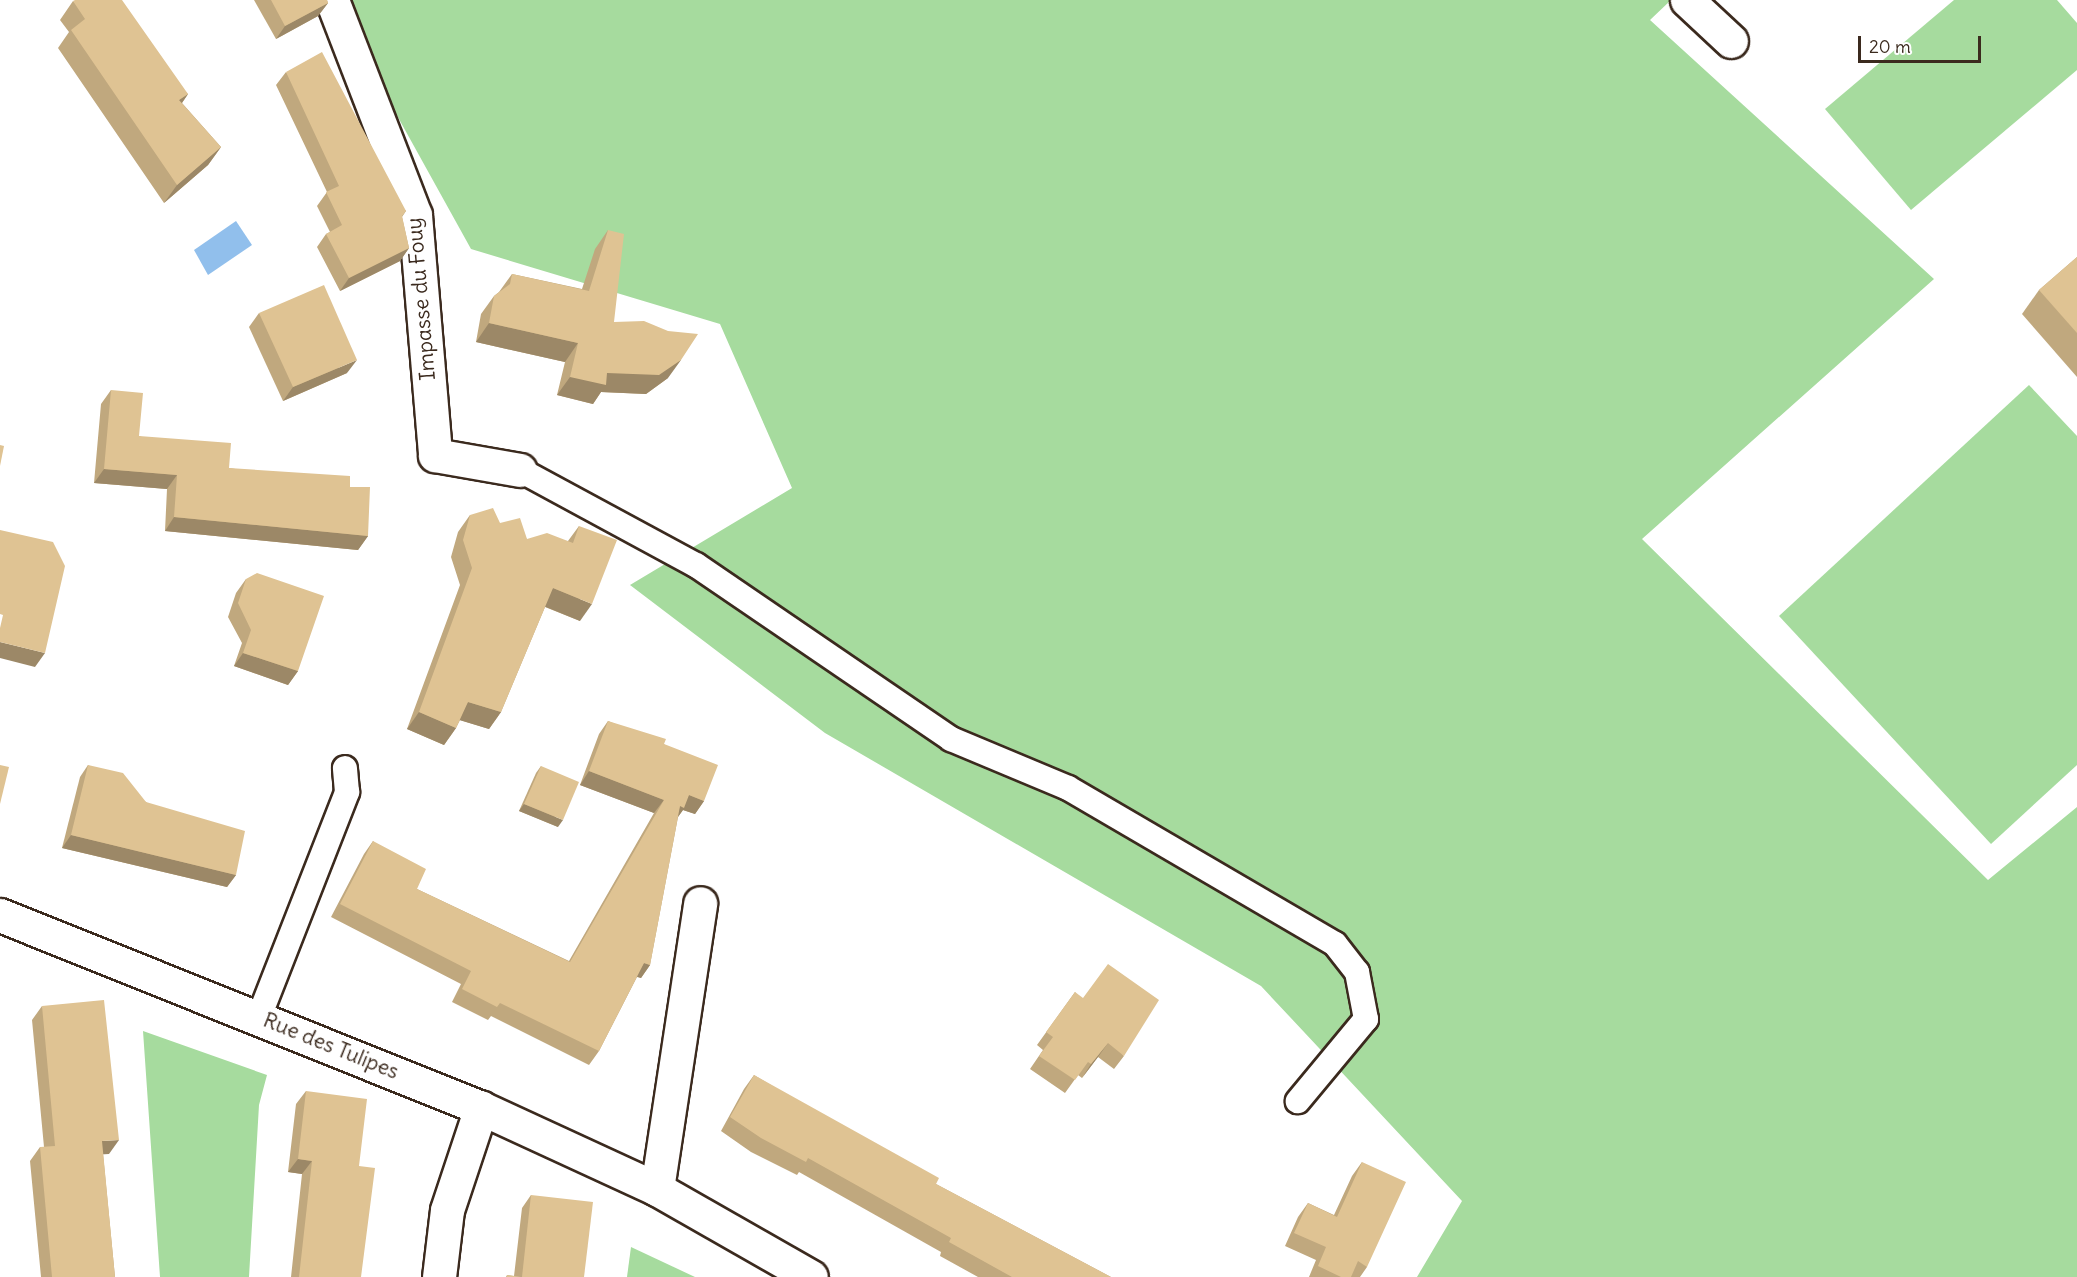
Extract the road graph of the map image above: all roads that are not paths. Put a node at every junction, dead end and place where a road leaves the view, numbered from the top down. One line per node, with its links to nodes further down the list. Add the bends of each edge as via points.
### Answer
1 (332, 0): 4 (street, Impasse du Fouy, via 415,215 435,455)
2 (1687, 0): 3 (street)
3 (1731, 41)
4 (520, 470): 9 (lane, via 696,565 951,739 1068,788 1335,944 1357,972 1366,1018)
5 (345, 768): 8 (lane, via 347,792)
6 (700, 903): 11 (street)
7 (0, 915): 8 (street, Rue des Tulipes)
8 (259, 1017): 10 (street, Rue des Tulipes)
9 (1298, 1101)
10 (481, 1108): 11 (street, Rue des Tulipes); 12 (street, via 447,1210)
11 (657, 1190): 13 (street, Rue des Tulipes)
12 (439, 1277)
13 (811, 1277)

